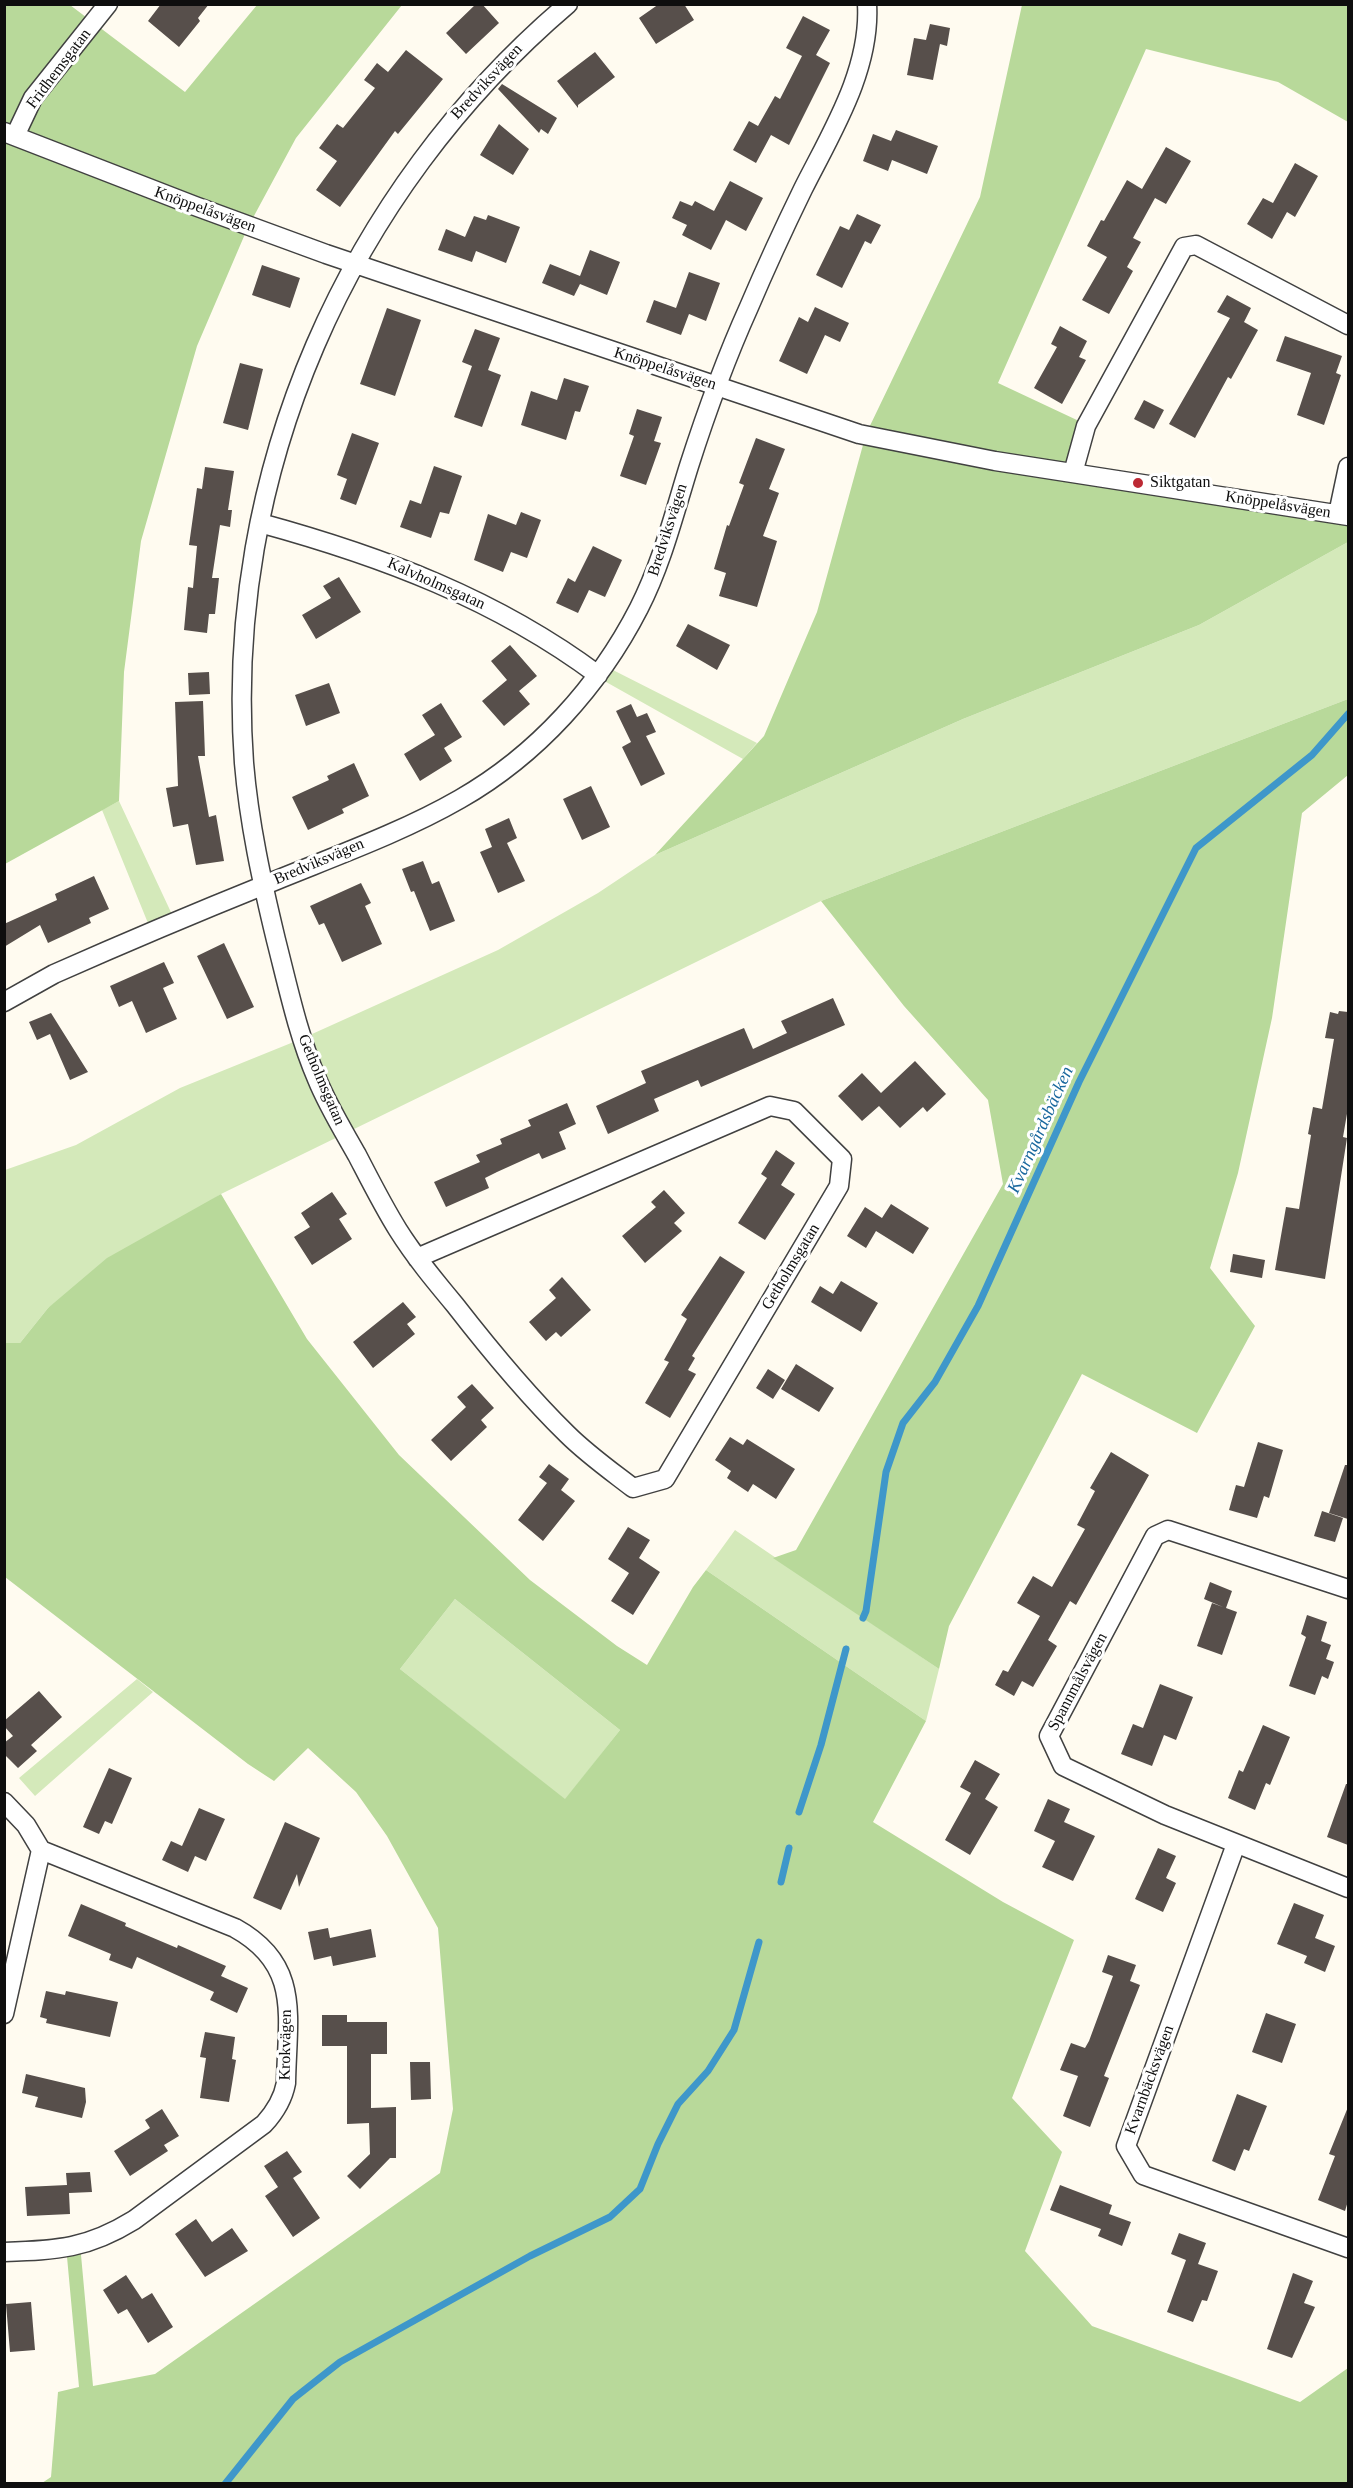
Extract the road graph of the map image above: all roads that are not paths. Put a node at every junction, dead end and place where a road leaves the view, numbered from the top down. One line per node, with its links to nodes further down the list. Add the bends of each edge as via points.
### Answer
1 (108, 4): 4 (street, Fridhemsgatan, via 33,98)
2 (568, 4): 5 (street, Bredviksvägen, via 506,60 448,124 398,190)
3 (867, 4): 7 (street, Bredviksvägen, via 865,36 850,90 778,242)
4 (10, 134): 5 (street, Knöppelåsvägen)
5 (355, 263): 7 (street, Knöppelåsvägen); 11 (street, Bredviksvägen, via 305,371 276,454)
6 (1348, 325): 9 (street, via 1196,244 1184,247 1086,426)
7 (717, 387): 9 (street, Knöppelåsvägen, via 859,434); 12 (street, Bredviksvägen, via 650,587)
8 (1348, 468): 10 (street)
9 (1073, 473): 10 (street, Knöppelåsvägen)
10 (1343, 515)
11 (260, 523): 12 (street, Kalvholmsgatan, via 358,551 452,589 514,621); 13 (street, Bredviksvägen, via 246,612 242,715 248,804)
12 (598, 675): 13 (street, Bredviksvägen, via 550,731 470,793 432,814)
13 (263, 885): 14 (street, Bredviksvägen, via 54,974); 15 (street, Getholmsgatan, via 298,1026 317,1080 396,1228)
14 (4, 1002)
15 (417, 1258): 15 (street, Getholmsgatan, via 509,1375 571,1437 633,1488 665,1479 839,1186 842,1160 794,1111 770,1106)
16 (1348, 1588): 18 (street, Spannmålsvägen, via 1167,1530 1155,1536 1049,1736 1063,1766)
17 (4, 1802): 19 (street, via 26,1825)
18 (1236, 1844): 20 (street, Spannmålsvägen); 22 (street, Kvarnbäcksvägen, via 1126,2146 1143,2175)
19 (41, 1850): 21 (street); 23 (street, Krokvägen, via 235,1928 261,1945 275,1961 285,1987 286,2083 275,2111 264,2124 112,2234 70,2248)
20 (1348, 1888)
21 (4, 2014)
22 (1348, 2248)
23 (4, 2252)

